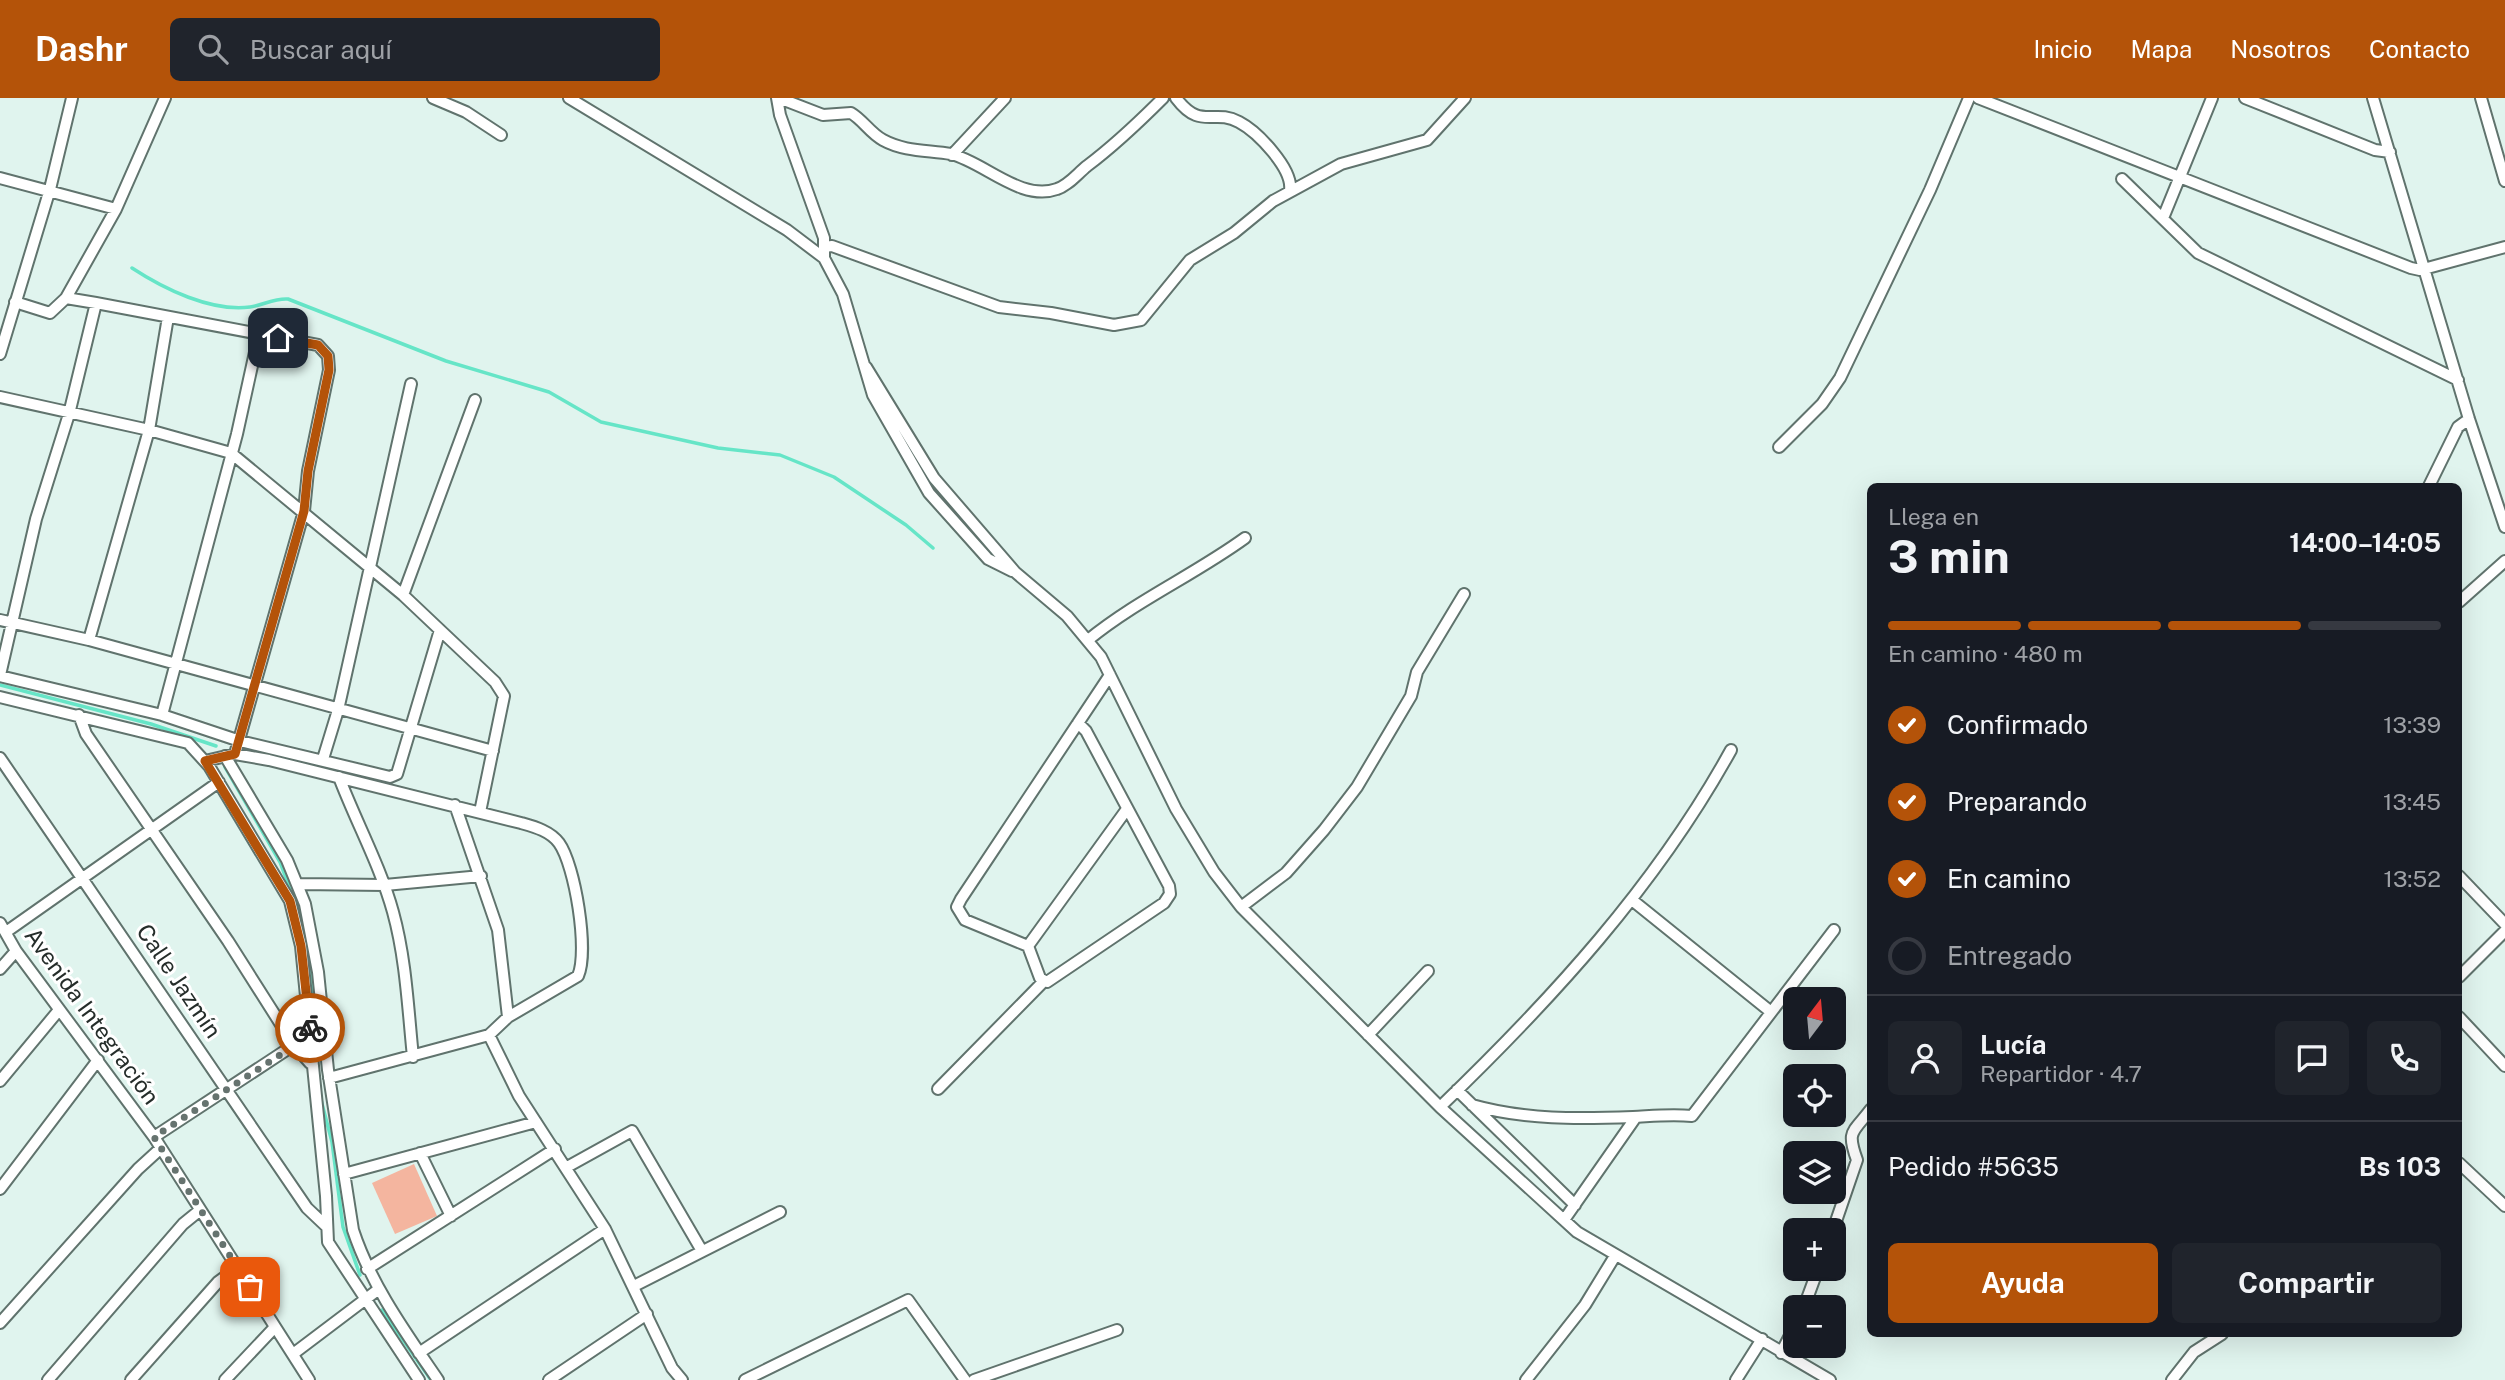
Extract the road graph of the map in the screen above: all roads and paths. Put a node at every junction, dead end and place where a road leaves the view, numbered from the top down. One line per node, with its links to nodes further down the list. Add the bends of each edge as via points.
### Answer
1 (72, 98): 23 (street)
2 (165, 98): 25 (street)
3 (433, 98): 16 (street)
4 (569, 98): 28 (street)
5 (1004, 98): 18 (street)
6 (1163, 98): 18 (street, via 1119,143 1056,190 1010,182)
7 (1176, 98): 24 (street, via 1185,110 1202,118 1226,118 1247,128 1283,165 1291,180)
8 (1465, 98): 24 (street, via 1427,140 1341,164)
9 (1969, 98): 43 (street, via 1844,370 1822,404)
10 (1978, 98): 19 (street)
11 (2212, 98): 19 (street)
12 (2245, 98): 17 (street)
13 (2373, 98): 17 (street)
14 (2481, 98): 22 (street)
15 (778, 99): 18 (street, via 827,115 850,113 890,143); 28 (street, via 824,238)
16 (501, 135)
17 (2390, 152): 29 (street)
18 (952, 155)
19 (2181, 177): 26 (street); 29 (street, via 2361,251 2411,268)
20 (0, 178): 23 (street)
21 (2122, 179): 26 (street)
22 (2505, 181)
23 (50, 189): 25 (street); 31 (street)
24 (1290, 190): 28 (street, via 1190,260 1141,320 1125,325 999,307 832,246)
25 (116, 209): 30 (street)
26 (2163, 218): 36 (street, via 2197,253)
27 (2505, 247): 29 (street)
28 (824, 253): 58 (street, via 843,293 866,367 934,478 1015,572)
29 (2425, 268): 36 (street)
30 (66, 298): 31 (street, via 50,313); 32 (street)
31 (15, 302): 35 (street)
32 (96, 303): 33 (street); 40 (street)
33 (169, 317): 34 (street); 42 (street)
34 (259, 334): 44 (street); 46 (street, via 318,345 328,356)
35 (0, 354)
36 (2458, 380): 41 (street)
37 (411, 384): 50 (street)
38 (0, 397): 40 (street)
39 (475, 400): 52 (street)
40 (68, 414): 42 (street); 55 (street, via 36,519)
41 (2469, 419): 45 (street, via 2458,427); 47 (street)
42 (149, 430): 44 (street); 57 (street)
43 (1779, 447)
44 (231, 453): 46 (street); 59 (street)
45 (2430, 483)
46 (304, 511): 50 (street); 62 (street)
47 (2505, 527)
48 (1245, 538): 58 (street, via 1121,613)
49 (2505, 561): 53 (street)
50 (368, 569): 52 (street); 64 (street)
51 (1464, 594): 88 (street, via 1357,787 1286,873)
52 (403, 595): 56 (street)
53 (2462, 599)
54 (0, 620): 55 (street)
55 (14, 623): 57 (street); 60 (street)
56 (440, 630): 68 (street); 71 (street, via 504,696)
57 (89, 640): 59 (street)
58 (1088, 640): 61 (street)
59 (174, 664): 62 (street); 66 (street)
60 (0, 676): 66 (street)
61 (1110, 676): 67 (street); 88 (street, via 1176,809)
62 (253, 685): 64 (street); 69 (street)
63 (0, 697): 65 (street)
64 (338, 710): 68 (street); 74 (street)
65 (79, 715): 75 (street, via 182,740); 81 (street, via 86,734)
66 (162, 715): 69 (street)
67 (1078, 723): 79 (street); 93 (street, via 957,907 965,920)
68 (412, 727): 71 (street); 74 (street, via 397,774 390,777)
69 (240, 741): 72 (street); 74 (street)
70 (1731, 750): 87 (street)
71 (493, 751): 80 (street)
72 (230, 755): 75 (street); 76 (street); 85 (street)
73 (0, 758): 83 (street, Calle Jazmín)
74 (323, 759)
75 (205, 761): 77 (street)
76 (339, 777): 78 (street); 86 (street)
77 (219, 782): 81 (street); 105 (street, via 290,901 301,946)
78 (455, 805): 80 (street); 82 (street)
79 (1127, 809): 93 (street); 98 (street, via 1169,886 1168,898 1051,981)
80 (480, 812): 101 (street, via 545,831 560,844 578,893 583,960 578,976)
81 (151, 832): 83 (street); 106 (street)
82 (481, 876): 86 (street); 101 (street, via 498,930)
83 (83, 878): 90 (street); 113 (street, Calle Jazmín)
84 (2462, 879): 89 (street)
85 (299, 884): 86 (street); 111 (street, via 313,937)
86 (385, 885): 107 (street, via 403,957)
87 (1632, 900): 100 (street); 115 (street, via 1567,977)
88 (1241, 907): 104 (street)
89 (2505, 924)
90 (3, 928): 94 (street, Avenida Integración)
91 (1833, 930): 100 (street)
92 (2505, 931): 97 (street)
93 (1028, 946): 98 (street)
94 (16, 951): 95 (street); 99 (street, Avenida Integración)
95 (0, 969)
96 (1428, 971): 104 (street)
97 (2462, 973)
98 (1044, 981): 114 (street)
99 (59, 1010): 108 (street, Avenida Integración); 112 (street)
100 (1771, 1012): 119 (street, via 1692,1116)
101 (508, 1017): 103 (street)
102 (2462, 1020): 110 (street)
103 (489, 1035): 107 (street); 120 (street)
104 (1367, 1035): 117 (street)
105 (309, 1036): 106 (street); 109 (street)
106 (294, 1045): 109 (street); 113 (street)
107 (413, 1057): 111 (street)
108 (98, 1060): 121 (street, Avenida Integración); 128 (street)
109 (310, 1063): 111 (street); 136 (street)
110 (2505, 1066)
111 (329, 1074): 127 (street)
112 (0, 1081)
113 (227, 1089): 121 (street); 136 (street, Calle Jazmín, via 307,1208)
114 (938, 1089)
115 (1457, 1090): 116 (street); 117 (street)
116 (1472, 1105): 119 (street, via 1554,1119); 129 (street)
117 (1440, 1107): 135 (street)
118 (1867, 1114): 134 (street, via 1852,1135 1850,1143 1857,1160)
119 (1636, 1117): 129 (street)
120 (536, 1122): 123 (street); 124 (street)
121 (154, 1137): 122 (street, Avenida Integración)
122 (161, 1148): 131 (street, Avenida Integración); 146 (street)
123 (555, 1149): 126 (street); 133 (street)
124 (420, 1153): 127 (street); 133 (street)
125 (2462, 1166): 130 (street)
126 (567, 1167): 137 (street); 138 (street, via 632,1131)
127 (344, 1174): 141 (street, via 353,1230)
128 (0, 1189)
129 (1575, 1205): 135 (street)
130 (2505, 1206)
131 (199, 1211): 140 (street, Avenida Integración); 155 (street)
132 (780, 1212): 138 (street)
133 (451, 1216): 141 (street)
134 (1837, 1218)
135 (1564, 1220): 139 (street)
136 (326, 1226): 144 (street, via 328,1242)
137 (605, 1228): 142 (street); 152 (street)
138 (702, 1251): 142 (street)
139 (1615, 1256): 150 (street); 166 (street, via 1585,1305)
140 (237, 1268): 147 (street, Avenida Integración); 156 (street, via 218,1282)
141 (367, 1269): 143 (street)
142 (634, 1286): 145 (street)
143 (379, 1289): 144 (street); 152 (street)
144 (363, 1298): 154 (street); 159 (street)
145 (646, 1314): 161 (street); 162 (street, via 671,1368)
146 (0, 1323)
147 (275, 1326): 154 (street, Avenida Integración); 157 (street)
148 (1117, 1330): 165 (street)
149 (2217, 1337): 169 (street, via 2194,1352)
150 (1762, 1339): 153 (street); 167 (street)
151 (1783, 1349): 153 (street)
152 (419, 1353): 160 (street)
153 (1781, 1353): 168 (street)
154 (293, 1354): 158 (street, Avenida Integración)
155 (48, 1380)
156 (131, 1380)
157 (225, 1380)
158 (309, 1380)
159 (419, 1380)
160 (438, 1380)
161 (549, 1380)
162 (682, 1380)
163 (746, 1380): 164 (street, via 908,1300)
164 (965, 1380)
165 (974, 1380)
166 (1526, 1380)
167 (1736, 1380)
168 (1830, 1380)
169 (2172, 1380)

